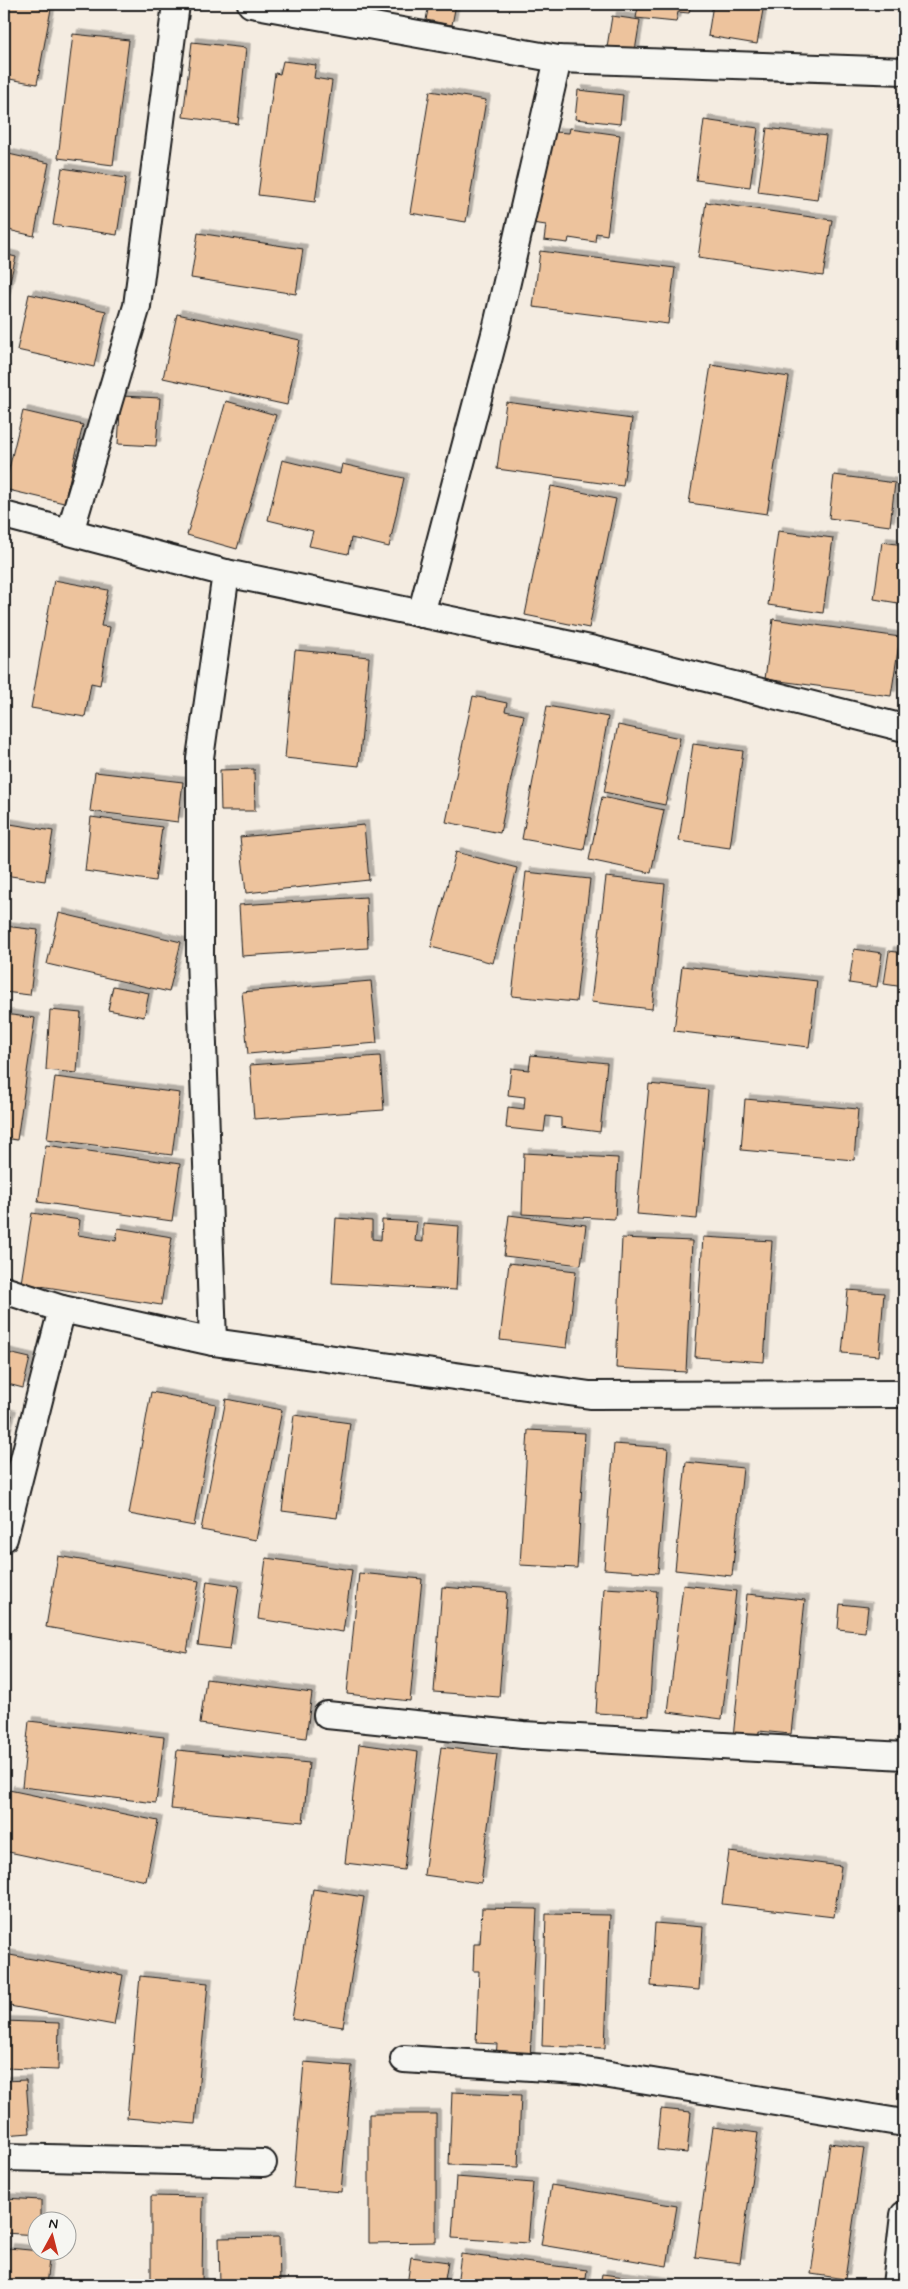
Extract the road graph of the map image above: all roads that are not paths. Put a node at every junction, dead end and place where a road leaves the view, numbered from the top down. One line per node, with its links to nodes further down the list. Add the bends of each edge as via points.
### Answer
1 (176, 4): 6 (street, via 137,306)
2 (251, 4): 3 (street)
3 (558, 60): 4 (street); 8 (street, via 496,330)
4 (904, 71)
5 (4, 515): 6 (street)
6 (70, 532): 7 (street)
7 (226, 573): 8 (street); 12 (street, via 200,758 200,956)
8 (421, 614): 9 (street, via 595,650)
9 (904, 728)
10 (4, 1290): 11 (street)
11 (62, 1309): 12 (street); 14 (street)
12 (213, 1342): 13 (street, via 590,1395)
13 (904, 1394)
14 (4, 1538)
15 (328, 1715): 16 (street, via 523,1735)
16 (904, 1756)
17 (404, 2059): 18 (street, via 579,2070)
18 (904, 2123)
19 (4, 2157): 20 (street)
20 (263, 2164)
21 (904, 2216): 22 (street)
22 (896, 2285)

